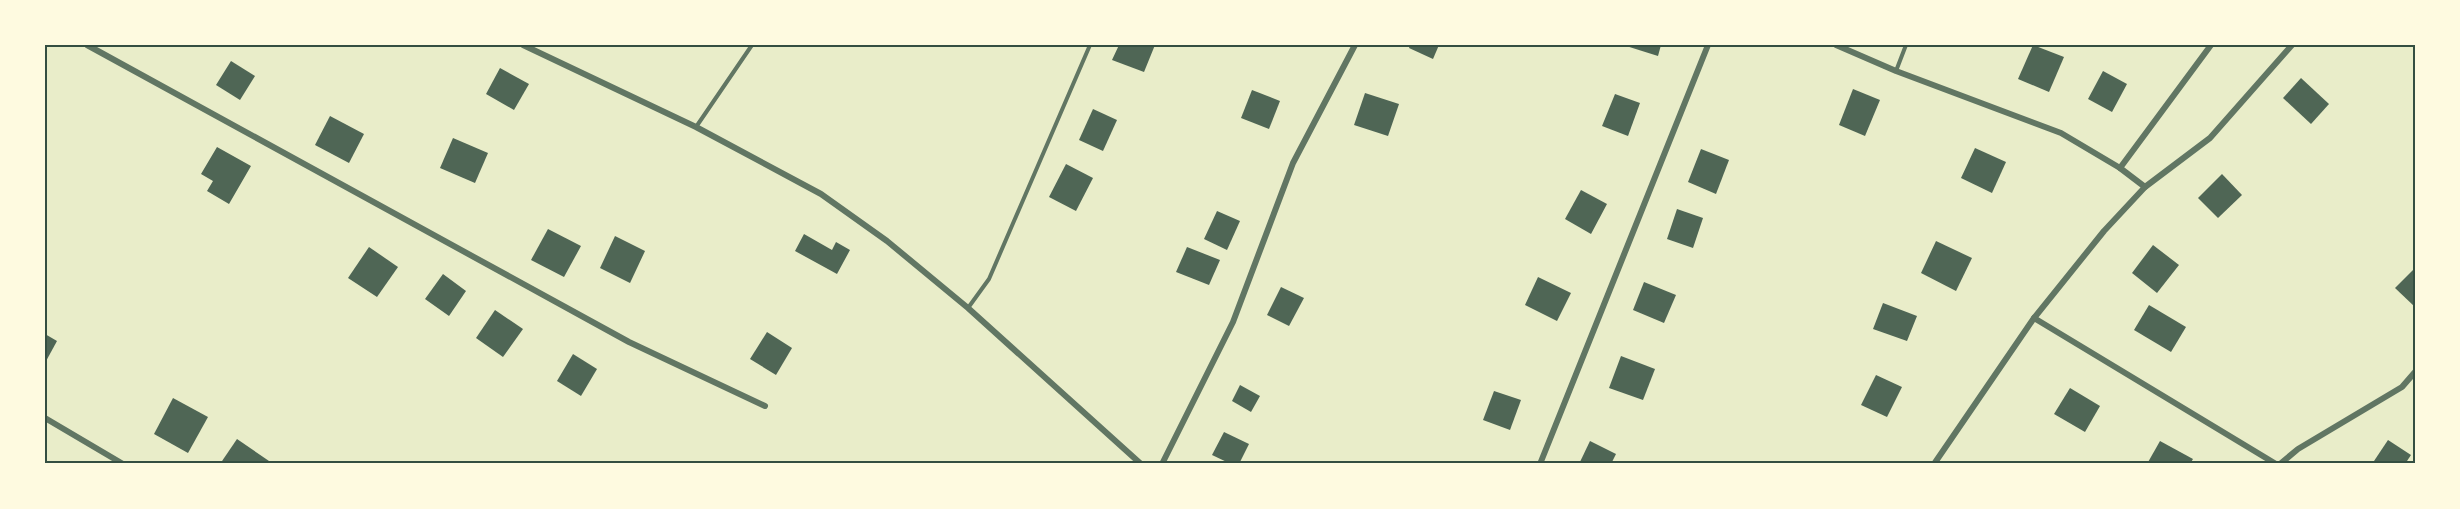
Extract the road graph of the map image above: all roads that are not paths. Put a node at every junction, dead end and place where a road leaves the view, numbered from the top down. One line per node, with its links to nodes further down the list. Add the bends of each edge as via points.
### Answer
1 (87, 45): 18 (street, via 629,342)
2 (524, 45): 12 (street)
3 (752, 45): 12 (lane)
4 (1090, 45): 15 (lane, via 989,279)
5 (1355, 45): 22 (street, via 1293,163 1233,322)
6 (1708, 45): 23 (street)
7 (1836, 45): 11 (street)
8 (1906, 45): 11 (lane)
9 (2211, 45): 13 (street)
10 (2292, 45): 14 (street, via 2211,138)
11 (1896, 71): 13 (street, via 2061,133)
12 (696, 127): 15 (street, via 821,194 887,241)
13 (2120, 168): 14 (street)
14 (2145, 187): 16 (street)
15 (968, 308): 21 (street)
16 (2034, 318): 24 (street); 25 (street)
17 (2415, 372): 25 (street, via 2402,387)
18 (765, 406)
19 (45, 418): 20 (street)
20 (123, 464)
21 (1141, 464)
22 (1162, 464)
23 (1540, 464)
24 (1935, 464)
25 (2278, 464)

